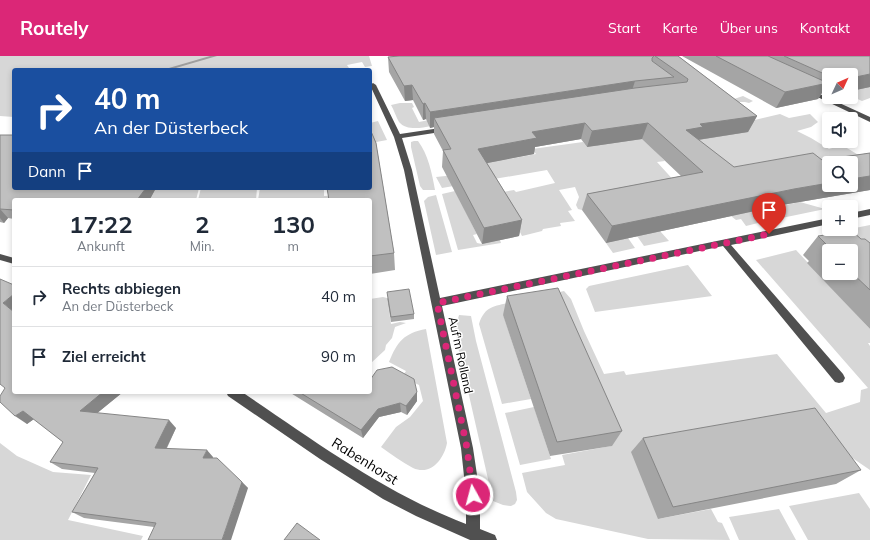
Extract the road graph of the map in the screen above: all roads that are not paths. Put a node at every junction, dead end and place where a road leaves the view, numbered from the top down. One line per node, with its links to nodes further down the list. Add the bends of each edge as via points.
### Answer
1 (373, 85): 5 (street, Auf'm Rolland)
2 (801, 87): 3 (street)
3 (870, 120)
4 (455, 127): 5 (street)
5 (398, 137): 12 (street, Auf'm Rolland, via 408,170)
6 (870, 212): 7 (street)
7 (858, 215)
8 (822, 222): 9 (street)
9 (725, 243): 12 (street); 13 (street)
10 (0, 257): 11 (street)
11 (12, 260)
12 (437, 303): 15 (street, Auf'm Rolland, via 467,448 473,495)
13 (839, 378)
14 (235, 394): 15 (street, Rabenhorst, via 392,497)
15 (473, 534): 16 (street, Rabenhorst)
16 (490, 540)

